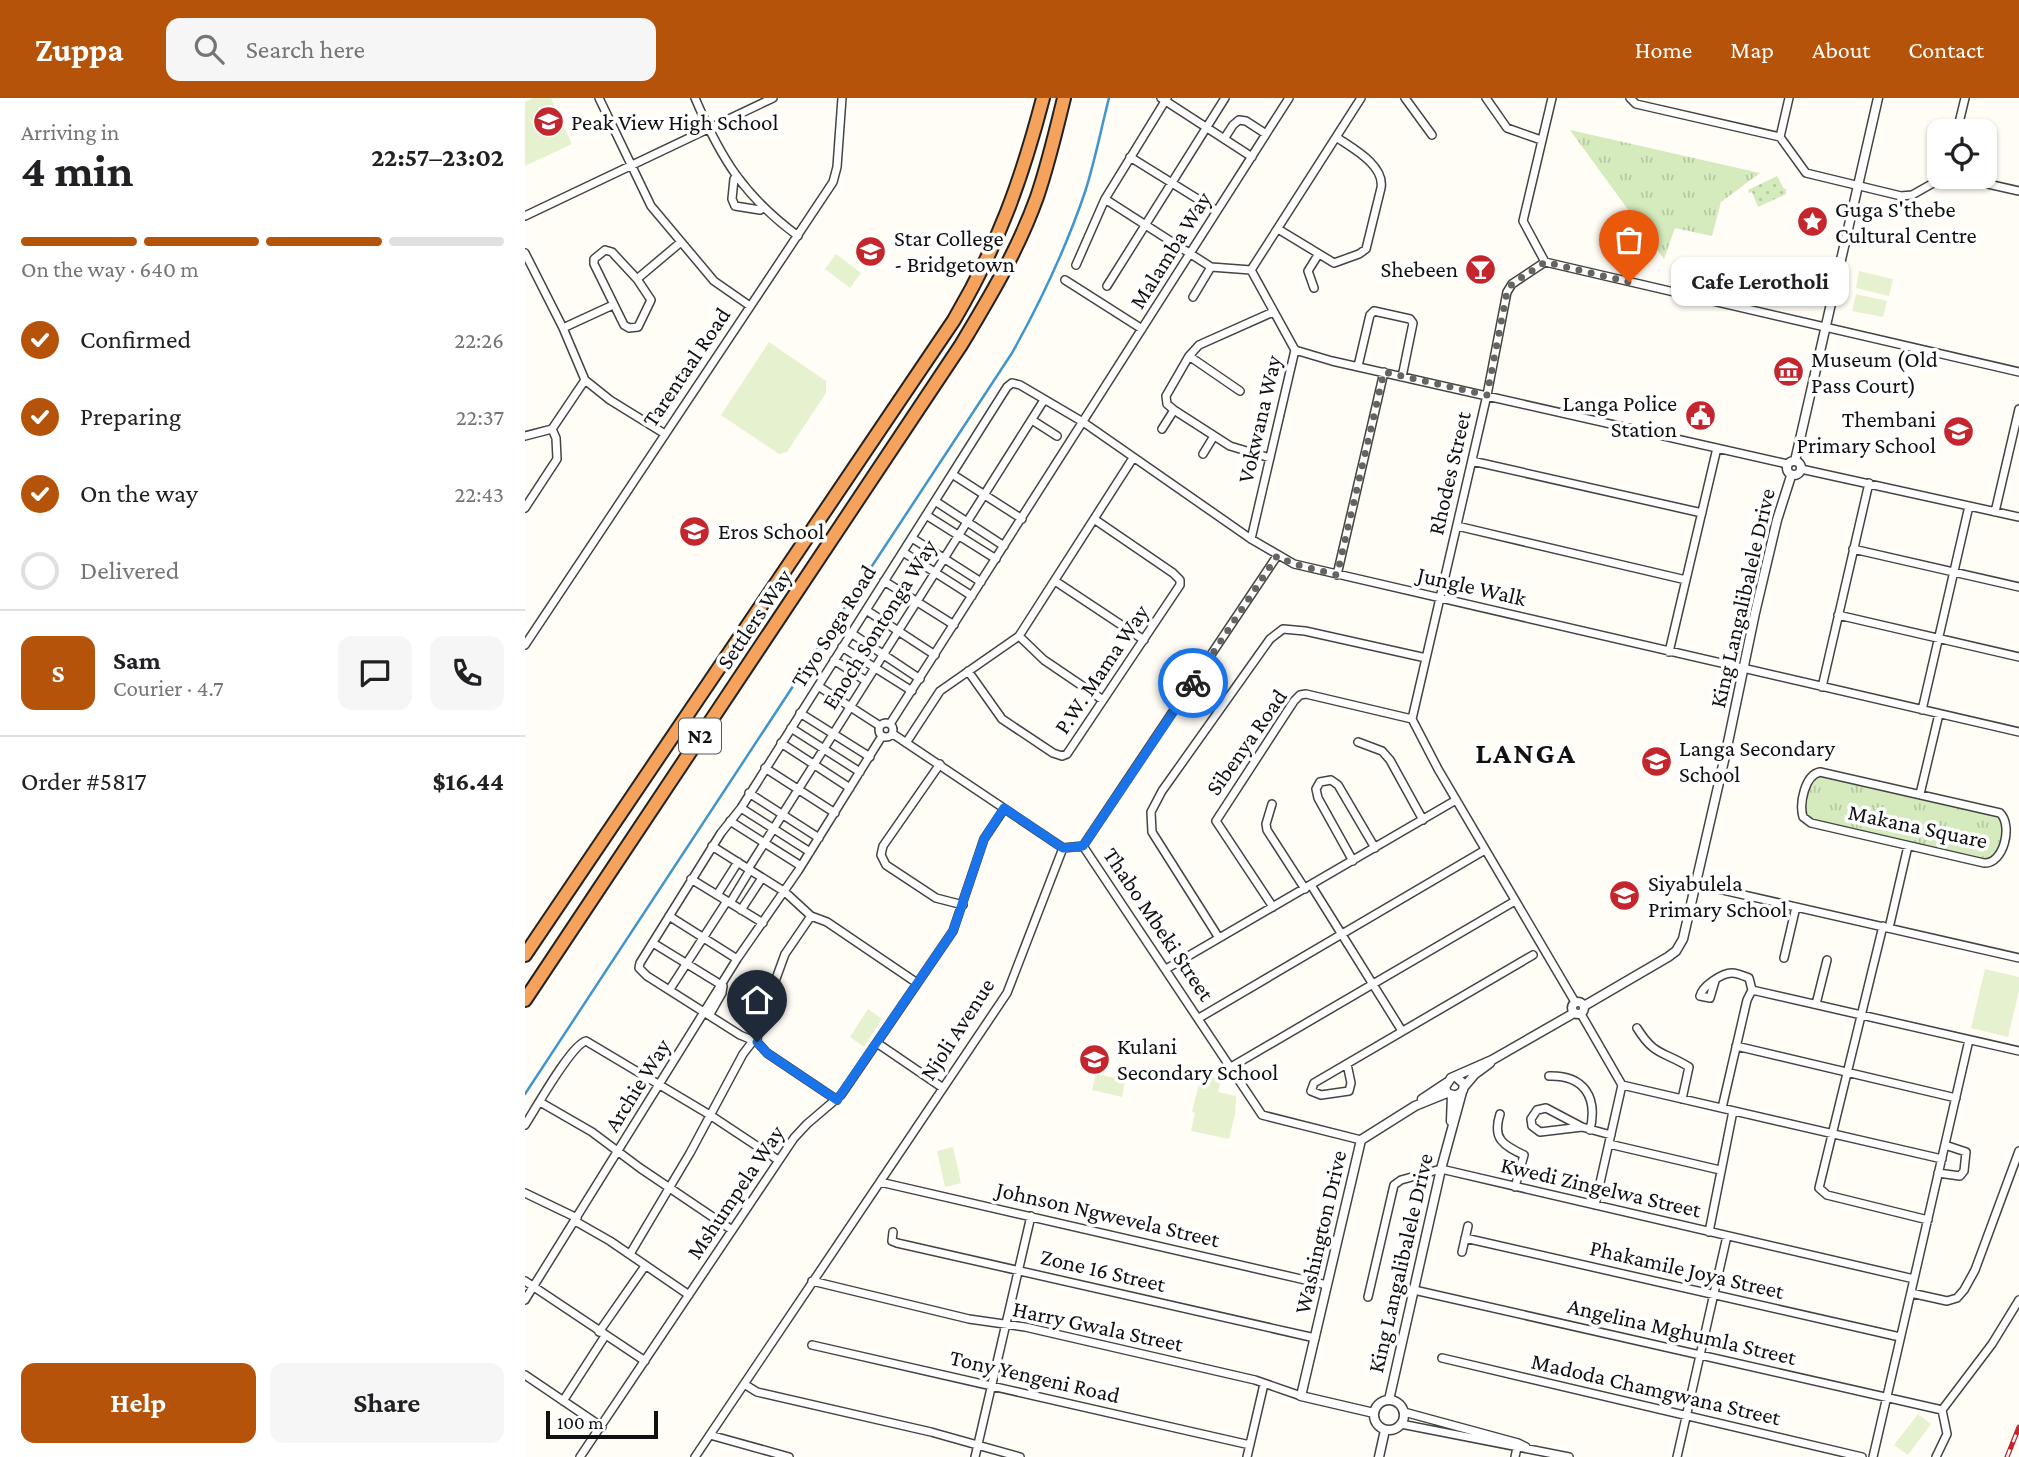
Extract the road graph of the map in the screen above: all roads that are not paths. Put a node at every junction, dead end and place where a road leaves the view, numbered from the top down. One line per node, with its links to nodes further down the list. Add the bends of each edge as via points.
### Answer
1 (599, 98): 29 (street)
2 (695, 98): 19 (street)
3 (773, 98): 19 (street)
4 (842, 98): 42 (street, Tarentaal Road, via 836,174)
5 (1043, 98): 216 (highway, Settlers Way / N2, via 1011,207 954,320)
6 (1064, 98): 230 (highway, Settlers Way / N2, via 1035,202 982,311)
7 (1225, 98): 20 (street)
8 (1361, 98): 23 (street)
9 (1405, 98): 22 (street)
10 (1486, 98): 26 (street, via 1507,128)
11 (1552, 98): 26 (street)
12 (1789, 98): 24 (street)
13 (1878, 98): 32 (street, King Langalibalele Drive)
14 (1965, 98): 18 (street)
15 (1165, 99): 20 (street); 28 (street)
16 (1287, 99): 21 (street, Malamba Way)
17 (1630, 99): 24 (street)
18 (1960, 119)
19 (708, 128): 29 (street); 30 (street)
20 (1207, 128): 25 (street); 31 (street)
21 (1266, 134): 25 (street, via 1239,120); 27 (street, Malamba Way)
22 (1432, 135)
23 (1336, 137): 41 (street); 46 (street, via 1368,160 1382,183 1366,249 1338,262)
24 (1780, 137): 32 (street, via 1806,173)
25 (1224, 139): 27 (street)
26 (1541, 141): 47 (street, via 1523,221)
27 (1252, 156): 38 (street, Malamba Way)
28 (1130, 157): 31 (street); 36 (street)
29 (631, 164): 39 (street); 43 (street, via 648,201)
30 (737, 176): 37 (street); 37 (street, via 734,206)
31 (1172, 182): 38 (street); 40 (street)
32 (1858, 186): 33 (street, via 1907,196); 59 (street, King Langalibalele Drive)
33 (1927, 186)
34 (1997, 186): 35 (street)
35 (2019, 191)
36 (1105, 199): 40 (street); 48 (street)
37 (763, 208): 42 (street)
38 (1217, 211): 45 (street, Malamba Way)
39 (525, 216)
40 (1146, 224): 45 (street); 53 (street)
41 (1277, 229): 46 (street); 50 (street)
42 (798, 236): 57 (street, Tarentaal Road)
43 (681, 242): 51 (street); 57 (street, via 718,285)
44 (525, 253): 60 (street)
45 (1190, 254): 49 (street); 61 (street, Malamba Way)
46 (1318, 255): 54 (street, via 1308,271)
47 (1545, 262): 59 (street); 70 (street, Rhodes Street, via 1507,292)
48 (1076, 265)
49 (1212, 267): 50 (street); 55 (street)
50 (1251, 271): 58 (street, Vokwana Way)
51 (636, 279): 56 (street, via 651,300 638,327 624,325); 56 (street, via 612,252 605,250 594,259)
52 (1065, 281): 61 (street)
53 (1107, 286)
54 (1314, 288)
55 (1193, 297)
56 (614, 305): 60 (street)
57 (750, 306): 78 (street, Tarentaal Road)
58 (1273, 312): 62 (street, Vokwana Way); 63 (street, via 1203,343)
59 (1825, 327): 66 (street); 87 (street, King Langalibalele Drive)
60 (563, 328): 68 (street)
61 (1142, 329): 75 (street, Malamba Way)
62 (1296, 350): 64 (street); 85 (street, Vokwana Way)
63 (1189, 356): 69 (street); 73 (street, via 1166,396)
64 (1358, 366): 65 (street); 67 (street, via 1374,311 1410,319 1413,323)
65 (1384, 372): 67 (street); 115 (street)
66 (2019, 372)
67 (1402, 377): 70 (street)
68 (585, 380): 76 (street); 78 (street)
69 (1240, 391)
70 (1487, 395): 82 (street); 86 (street, Rhodes Street)
71 (1044, 400): 74 (street, Enoch Sontonga Way); 75 (street, Tiyo Soga Road); 89 (street, Tiyo Soga Road, via 1016,383 1009,385)
72 (2019, 409): 96 (street)
73 (1174, 410): 77 (street); 81 (street)
74 (1031, 420): 80 (street); 92 (street, Enoch Sontonga Way)
75 (1083, 422): 84 (street, Tiyo Soga Road); 100 (street, Malamba Way)
76 (552, 429): 79 (street); 95 (street, via 557,459)
77 (1162, 429)
78 (664, 434): 131 (street, Tarentaal Road)
79 (525, 436)
80 (1057, 436)
81 (1214, 436): 83 (street); 85 (street, via 1235,449)
82 (1717, 448): 87 (street); 97 (street)
83 (1203, 454)
84 (1133, 458): 101 (street); 106 (street, Jungle Walk)
85 (1270, 458): 106 (street, Vokwana Way)
86 (1472, 461): 97 (street); 103 (street, Rhodes Street)
87 (1791, 463): 88 (street, via 1800,464); 90 (street, via 1787,471)
88 (1801, 469): 90 (street); 91 (street)
89 (952, 474): 92 (street); 93 (street, Tiyo Soga Road)
90 (1791, 476): 141 (street, King Langalibalele Drive)
91 (1869, 483): 94 (street); 108 (street)
92 (984, 495): 100 (street); 102 (street, Enoch Sontonga Way)
93 (935, 501): 98 (street, Tiyo Soga Road); 102 (street)
94 (1969, 506): 96 (street); 114 (street)
95 (525, 508)
96 (1995, 512): 99 (street)
97 (1702, 513): 116 (street)
98 (926, 515): 104 (street); 105 (street, Tiyo Soga Road)
99 (2019, 517)
100 (1022, 519): 107 (street, Malamba Way)
101 (1094, 519): 118 (street); 132 (street, P.W. Mama Way, via 1180,580)
102 (967, 522): 104 (street, Enoch Sontonga Way); 107 (street)
103 (1457, 526): 116 (street); 122 (street, Rhodes Street)
104 (958, 535): 111 (street, Enoch Sontonga Way); 112 (street)
105 (912, 538): 109 (street, Tiyo Soga Road); 111 (street)
106 (1251, 539): 110 (street, Jungle Walk)
107 (1005, 546): 112 (street, Malamba Way)
108 (1853, 549): 114 (street); 125 (street)
109 (903, 552): 113 (street); 117 (street, Tiyo Soga Road)
110 (1277, 556): 115 (street, Jungle Walk); 186 (street)
111 (944, 559): 113 (street, Enoch Sontonga Way); 119 (street)
112 (996, 559): 119 (street, Malamba Way)
113 (935, 572): 121 (street); 123 (street, Enoch Sontonga Way)
114 (1954, 572): 120 (street); 130 (street)
115 (1337, 575): 122 (street, Jungle Walk)
116 (1686, 580): 134 (street)
117 (884, 581): 123 (street); 124 (street, Tiyo Soga Road)
118 (1055, 581): 129 (street); 132 (street)
119 (981, 582): 121 (street, Malamba Way)
120 (2019, 587)
121 (972, 596): 126 (street, Malamba Way)
122 (1440, 598): 134 (street, Jungle Walk); 138 (street, Rhodes Street)
123 (917, 601): 126 (street); 127 (street, Enoch Sontonga Way)
124 (866, 610): 127 (street); 128 (street, Tiyo Soga Road)
125 (1838, 615): 130 (street); 146 (street)
126 (954, 625): 136 (street, Malamba Way)
127 (898, 631): 135 (street, Enoch Sontonga Way); 136 (street)
128 (851, 633): 133 (street, Tiyo Soga Road); 135 (street)
129 (1019, 636): 142 (street); 148 (street, via 1038,656)
130 (1939, 638): 137 (street); 150 (street)
131 (526, 639)
132 (1143, 640): 148 (street, P.W. Mama Way)
133 (842, 647): 139 (street, Tiyo Soga Road); 140 (street)
134 (1669, 652): 141 (street, Jungle Walk)
135 (883, 654): 140 (street, Enoch Sontonga Way); 143 (street)
136 (935, 655): 143 (street, Malamba Way)
137 (2019, 657)
138 (1426, 658): 153 (street, Rhodes Street); 214 (street, via 1305,631 1283,629 1271,639 1162,791 1149,817 1154,837)
139 (834, 660): 144 (street); 145 (street, Tiyo Soga Road)
140 (875, 668): 144 (street, Enoch Sontonga Way); 147 (street)
141 (1744, 669): 146 (street, Jungle Walk); 198 (street, King Langalibalele Drive)
142 (968, 671): 148 (street, P.W. Mama Way, via 1002,719 1060,756 1067,754); 163 (street, via 940,691)
143 (920, 678): 147 (street, Malamba Way)
144 (866, 681): 149 (street, Enoch Sontonga Way)
145 (818, 686): 149 (street); 151 (street, Tiyo Soga Road)
146 (1822, 687): 150 (street, Jungle Walk)
147 (912, 691): 154 (street, Malamba Way)
148 (1103, 700)
149 (850, 707): 155 (street); 158 (street, Enoch Sontonga Way)
150 (1922, 710): 152 (street, Jungle Walk)
151 (800, 713): 156 (street, Tiyo Soga Road); 158 (street)
152 (1939, 714): 157 (street, Jungle Walk); 173 (street)
153 (1412, 719): 174 (street); 205 (street, Sibenya Road, via 1306,694 1294,701 1216,821)
154 (890, 724): 155 (street); 159 (street)
155 (880, 726): 160 (street)
156 (791, 728): 162 (street, Tiyo Soga Road); 164 (street)
157 (2019, 732)
158 (833, 734): 164 (street, Enoch Sontonga Way); 165 (street)
159 (893, 734): 160 (street); 163 (street)
160 (882, 736): 165 (street, Archie Way)
161 (1358, 742): 180 (street, via 1382,751 1390,760)
162 (781, 743): 166 (street); 168 (street, Tiyo Soga Road)
163 (906, 743): 167 (street)
164 (824, 749): 166 (street, Enoch Sontonga Way); 169 (street)
165 (870, 757): 169 (street, Archie Way)
166 (814, 764): 170 (street, Enoch Sontonga Way); 171 (street)
167 (940, 764): 177 (street); 204 (street, via 881,855 886,865 936,898)
168 (765, 768): 170 (street); 172 (street, Tiyo Soga Road)
169 (860, 772): 171 (street, Archie Way)
170 (798, 789): 178 (street); 179 (street, Enoch Sontonga Way)
171 (850, 789): 178 (street, Archie Way)
172 (749, 793): 176 (street, Tiyo Soga Road); 179 (street)
173 (1920, 794): 187 (street, Makana Square, via 2000,813 2006,823 2002,847 1997,860 1988,864); 187 (street, Makana Square, via 1821,772 1811,776 1806,789 1802,811 1808,822)
174 (1456, 800): 180 (street); 190 (street)
175 (1272, 804): 199 (street, via 1267,830)
176 (741, 808): 181 (street, Tiyo Soga Road); 182 (street)
177 (1004, 808): 188 (street); 204 (street, Mshumpela Way, via 984,839)
178 (835, 813): 183 (street, Archie Way)
179 (782, 814): 182 (street, Enoch Sontonga Way); 183 (street)
180 (1423, 820): 189 (street)
181 (730, 821): 184 (street); 185 (street, Tiyo Soga Road)
182 (773, 828): 184 (street, Enoch Sontonga Way); 191 (street)
183 (819, 838): 191 (street, Archie Way)
184 (764, 843): 194 (street); 195 (street, Enoch Sontonga Way)
185 (712, 846): 193 (street); 197 (street, Tiyo Soga Road)
186 (1083, 846): 188 (street); 223 (street, Thabo Mbeki Street)
187 (1908, 846): 211 (street)
188 (1063, 848): 252 (street, Njoli Avenue, via 1007,993)
189 (1375, 848): 192 (street); 192 (street, via 1338,785 1331,780 1320,782 1318,798)
190 (1485, 850): 202 (street); 212 (street)
191 (810, 852): 194 (street, Archie Way)
192 (1353, 861): 199 (street)
193 (738, 862): 195 (street); 201 (street)
194 (801, 866): 200 (street, Archie Way)
195 (749, 870): 196 (street); 203 (street, Enoch Sontonga Way)
196 (762, 878): 200 (street); 207 (street)
197 (691, 879): 201 (street); 208 (street, Tiyo Soga Road)
198 (1696, 884): 206 (street); 232 (street, King Langalibalele Drive, via 1676,951)
199 (1308, 887): 205 (street); 212 (street)
200 (785, 892): 209 (street); 210 (street, Archie Way)
201 (717, 895): 203 (street)
202 (1515, 901): 227 (street); 232 (street)
203 (729, 902): 207 (street); 213 (street, Enoch Sontonga Way)
204 (963, 905): 225 (street, Mshumpela Way, via 953,931)
205 (1273, 907): 214 (street)
206 (1796, 907): 211 (street); 218 (street)
207 (741, 910): 210 (street)
208 (669, 916): 213 (street); 215 (street, Tiyo Soga Road)
209 (811, 916): 225 (street); 239 (street, via 785,954)
210 (763, 923): 220 (street, Archie Way)
211 (1886, 927): 219 (street); 234 (street)
212 (1341, 934): 227 (street); 235 (street)
213 (703, 937): 220 (street); 222 (street, Enoch Sontonga Way)
214 (1219, 938): 223 (street)
215 (653, 943): 222 (street); 228 (street, Tiyo Soga Road, via 639,965)
216 (525, 955)
217 (1533, 955): 237 (street)
218 (1784, 958)
219 (2019, 958)
220 (737, 959): 226 (street, Archie Way)
221 (1827, 960): 231 (street)
222 (686, 964): 226 (street); 228 (street, Enoch Sontonga Way)
223 (1166, 969): 235 (street, Thabo Mbeki Street)
224 (1715, 981): 229 (street, via 1732,973 1750,979)
225 (917, 983): 240 (street, Mshumpela Way)
226 (722, 985): 233 (street, Archie Way)
227 (1373, 985): 237 (street); 245 (street)
228 (670, 989): 233 (street)
229 (1752, 990): 231 (street); 241 (street)
230 (525, 1000)
231 (1816, 1004): 234 (street)
232 (1579, 1009): 243 (street, King Langalibalele Drive); 251 (street)
233 (707, 1013): 239 (street); 250 (street, Archie Way)
234 (1861, 1014): 238 (street); 246 (street)
235 (1199, 1018): 245 (street, Thabo Mbeki Street)
236 (1637, 1028): 256 (street, via 1649,1046 1689,1067)
237 (1402, 1031): 244 (street)
238 (1969, 1040): 242 (street); 255 (street)
239 (755, 1041): 257 (street); 263 (street)
240 (877, 1044): 252 (street); 257 (street, Mshumpela Way)
241 (1736, 1046): 246 (street); 260 (street)
242 (2019, 1051)
243 (1492, 1060): 248 (street, King Langalibalele Drive); 253 (street, King Langalibalele Drive)
244 (1347, 1064): 244 (street, via 1314,1083 1311,1091 1321,1095 1349,1091)
245 (1231, 1067): 269 (street, Thabo Mbeki Street, via 1265,1116)
246 (1846, 1072): 255 (street); 266 (street)
247 (1549, 1076): 265 (street, via 1569,1078 1590,1096 1593,1109)
248 (1456, 1077): 249 (street); 253 (street)
249 (1446, 1083): 254 (street); 259 (street, Washington Drive)
250 (660, 1084): 258 (street, via 588,1041 572,1052); 263 (street); 272 (street, Archie Way)
251 (1622, 1085): 256 (street); 268 (street)
252 (943, 1088): 279 (street, Njoli Avenue)
253 (1463, 1090): 254 (street); 267 (street, King Langalibalele Drive)
254 (1449, 1094): 259 (street, Washington Drive); 267 (street, King Langalibalele Drive)
255 (1956, 1098): 271 (street)
256 (1682, 1099): 260 (street)
257 (837, 1100): 275 (street, Mshumpela Way, via 800,1130)
258 (540, 1102): 264 (street); 272 (street)
259 (1415, 1106): 269 (street, Washington Drive)
260 (1722, 1108): 261 (street)
261 (1733, 1111): 266 (street); 277 (street)
262 (1500, 1114): 280 (street, via 1496,1129 1500,1139 1524,1155)
263 (710, 1115): 275 (street); 281 (street)
264 (525, 1125)
265 (1586, 1129): 265 (street, via 1540,1132 1531,1119 1537,1110 1546,1108); 268 (street)
266 (1831, 1133): 274 (street); 286 (street, via 1820,1191)
267 (1450, 1135): 276 (street, King Langalibalele Drive)
268 (1611, 1135): 270 (street)
269 (1361, 1140): 300 (street, Washington Drive)
270 (1609, 1144): 277 (street); 283 (street)
271 (1945, 1145): 274 (street); 278 (street, via 1966,1152 1964,1171 1960,1176)
272 (618, 1151): 281 (street); 285 (street, Archie Way)
273 (2019, 1151): 303 (street, via 1964,1290 1947,1301)
274 (1942, 1159): 278 (street)
275 (778, 1160): 288 (street, Mshumpela Way)
276 (1441, 1169): 280 (street, Kwedi Zingelwa Street); 302 (street, King Langalibalele Drive); 306 (street, Kwedi Zingelwa Street, via 1394,1185)
277 (1720, 1170): 290 (street)
278 (1938, 1173): 286 (street)
279 (880, 1182): 284 (street, Johnson Ngwevela Street); 299 (street, Njoli Avenue)
280 (1515, 1187): 283 (street, Kwedi Zingelwa Street)
281 (673, 1189): 288 (street); 294 (street)
282 (525, 1193): 285 (street)
283 (1595, 1205): 290 (street, Kwedi Zingelwa Street)
284 (1031, 1216): 296 (street); 300 (street, Johnson Ngwevela Street)
285 (576, 1219): 294 (street); 301 (street, Archie Way)
286 (1927, 1220): 297 (street)
287 (1468, 1226): 292 (street)
288 (733, 1230): 304 (street, Mshumpela Way)
289 (893, 1232): 296 (street, Zone 16 Street, via 894,1242)
290 (1709, 1232): 291 (street, Kwedi Zingelwa Street)
291 (1727, 1236): 297 (street, Kwedi Zingelwa Street); 305 (street)
292 (1465, 1238): 293 (street); 305 (street, Phakamile Joya Street)
293 (1462, 1252)
294 (630, 1254): 295 (street)
295 (645, 1266): 304 (street); 310 (street)
296 (1018, 1270): 309 (street); 312 (street, Zone 16 Street)
297 (1914, 1279): 303 (street)
298 (525, 1280): 301 (street)
299 (812, 1282): 309 (street, Harry Gwala Street); 318 (street, Njoli Avenue)
300 (1327, 1285): 312 (street, Washington Drive)
301 (534, 1286): 307 (street, Archie Way); 310 (street)
302 (1414, 1290): 314 (street, Angelina Mghumla Street); 323 (street, King Langalibalele Drive)
303 (1911, 1293): 311 (street)
304 (689, 1295): 316 (street, Mshumpela Way)
305 (1714, 1295): 311 (street, Phakamile Joya Street); 314 (street)
306 (1368, 1297)
307 (525, 1300)
308 (2019, 1300): 325 (street)
309 (1006, 1325): 319 (street, Harry Gwala Street); 320 (street)
310 (602, 1334): 316 (street); 324 (street)
311 (1901, 1337): 322 (street)
312 (1315, 1338): 321 (street, Washington Drive)
313 (812, 1345): 320 (street, Tony Yengeni Road)
314 (1700, 1355): 322 (street, Angelina Mghumla Street); 328 (street)
315 (1442, 1358): 328 (street, Madoda Chamgwana Street)
316 (645, 1361): 330 (street, Mshumpela Way)
317 (525, 1376): 324 (street)
318 (744, 1384): 332 (street, Njoli Avenue); 335 (street, via 757,1392)
319 (1264, 1384): 321 (street, Harry Gwala Street); 334 (street)
320 (992, 1386): 334 (street, Tony Yengeni Road); 335 (street)
321 (1301, 1396): 327 (street, Harry Gwala Street)
322 (1886, 1398): 325 (street, Angelina Mghumla Street); 348 (street)
323 (1389, 1400): 326 (street); 327 (street, via 1379,1404)
324 (565, 1403): 330 (street)
325 (1942, 1410): 349 (street, via 1947,1434)
326 (1404, 1412): 329 (street); 333 (street)
327 (1374, 1413): 331 (street, via 1376,1424)
328 (1686, 1416): 346 (street); 347 (street, Madoda Chamgwana Street)
329 (1401, 1424): 331 (street); 333 (street)
330 (602, 1427): 336 (street, Mshumpela Way)
331 (1385, 1430): 342 (street)
332 (710, 1436): 337 (street, Njoli Avenue); 338 (street)
333 (1514, 1444): 343 (street); 344 (street); 345 (street)
334 (1250, 1445): 341 (street)
335 (978, 1446): 339 (street); 340 (street)
336 (580, 1457)
337 (695, 1457)
338 (789, 1457)
339 (975, 1457)
340 (1020, 1457)
341 (1247, 1457)
342 (1379, 1457)
343 (1508, 1457)
344 (1515, 1457)
345 (1569, 1457)
346 (1677, 1457)
347 (1861, 1457)
348 (1873, 1457)
349 (1936, 1457)

